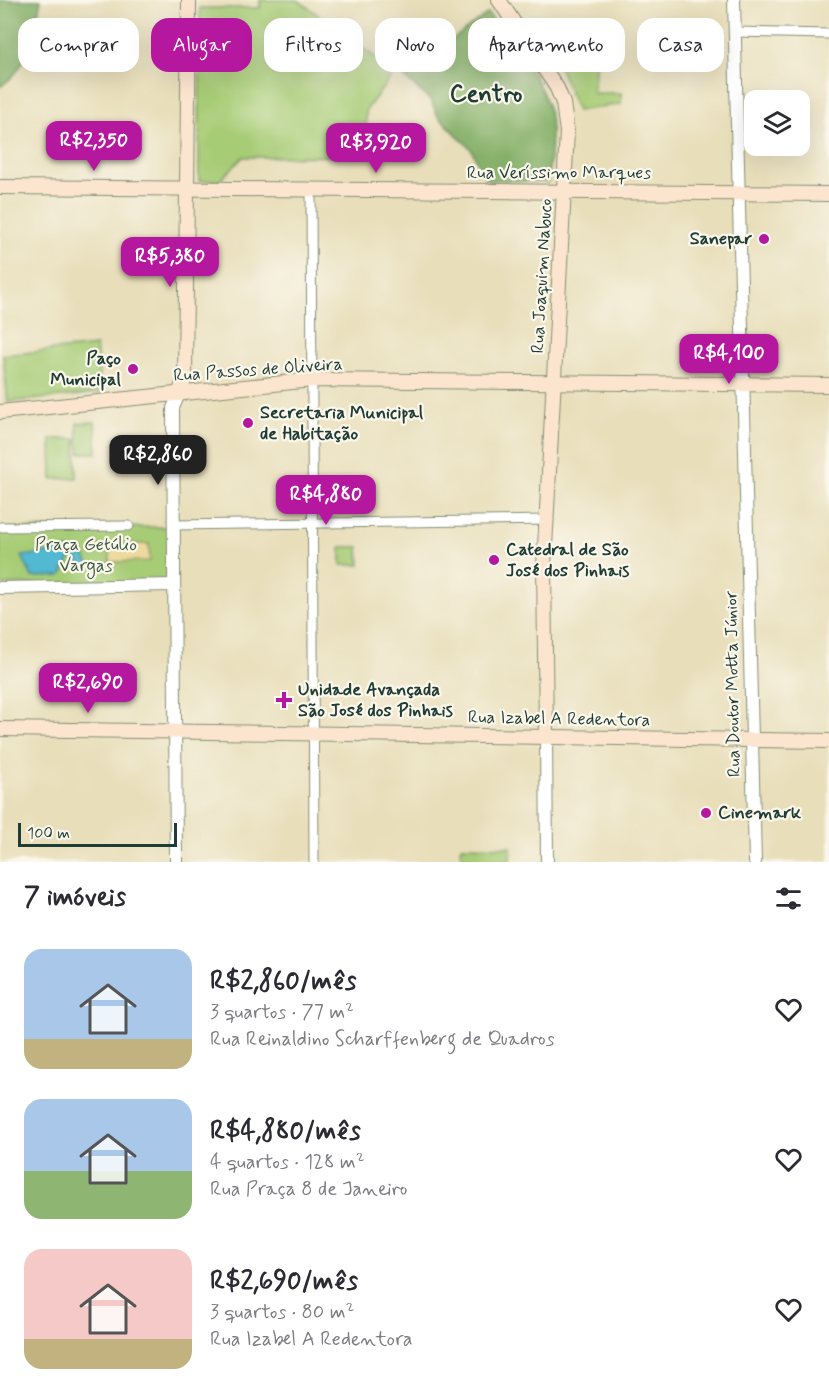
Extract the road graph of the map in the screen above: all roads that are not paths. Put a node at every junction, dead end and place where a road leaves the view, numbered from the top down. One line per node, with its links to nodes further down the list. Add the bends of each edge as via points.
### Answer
1 (189, 0): 9 (main road)
2 (499, 0): 4 (main road, Rua Joaquim Nabuco)
3 (734, 0): 5 (street, Rua Doutor Motta Júnior)
4 (511, 18)
5 (735, 32): 6 (street); 12 (street, Rua Doutor Motta Júnior)
6 (829, 34)
7 (547, 72): 11 (main road, Rua Joaquim Nabuco, via 557,88 566,118)
8 (0, 187): 9 (main road, Rua Veríssimo Marques)
9 (187, 188): 10 (main road, Rua Veríssimo Marques); 18 (main road, via 185,378)
10 (311, 189): 11 (main road, Rua Veríssimo Marques); 14 (street)
11 (564, 192): 12 (main road, Rua Veríssimo Marques); 15 (main road, Rua Joaquim Nabuco)
12 (739, 193): 13 (main road, Rua Veríssimo Marques); 16 (street, Rua Doutor Motta Júnior)
13 (829, 194)
14 (312, 380): 15 (main road, Rua Passos de Oliveira); 18 (main road, Rua Passos de Oliveira); 21 (street)
15 (555, 383): 16 (main road, Rua Passos de Oliveira); 20 (main road, Rua Joaquim Nabuco)
16 (744, 385): 17 (main road, Rua Passos de Oliveira); 31 (street, Rua Doutor Motta Júnior)
17 (829, 385)
18 (179, 394): 19 (main road, Rua Passos de Oliveira); 22 (street, via 173,408)
19 (0, 412)
20 (549, 520): 21 (street); 30 (main road, Rua Joaquim Nabuco, via 544,573)
21 (312, 523): 22 (street); 29 (street)
22 (173, 525): 25 (street)
23 (129, 526): 24 (street)
24 (0, 527)
25 (174, 585): 26 (street); 28 (street)
26 (0, 588)
27 (0, 729): 28 (main road, Rua Izabel A Redentora)
28 (175, 731): 29 (main road, Rua Izabel A Redentora); 33 (street)
29 (313, 732): 30 (main road, Rua Izabel A Redentora); 34 (street)
30 (546, 736): 31 (main road, Rua Izabel A Redentora); 35 (street)
31 (753, 740): 32 (main road, Rua Izabel A Redentora); 36 (street, Rua Doutor Motta Júnior)
32 (829, 741)
33 (176, 862)
34 (314, 862)
35 (547, 862)
36 (755, 862)

